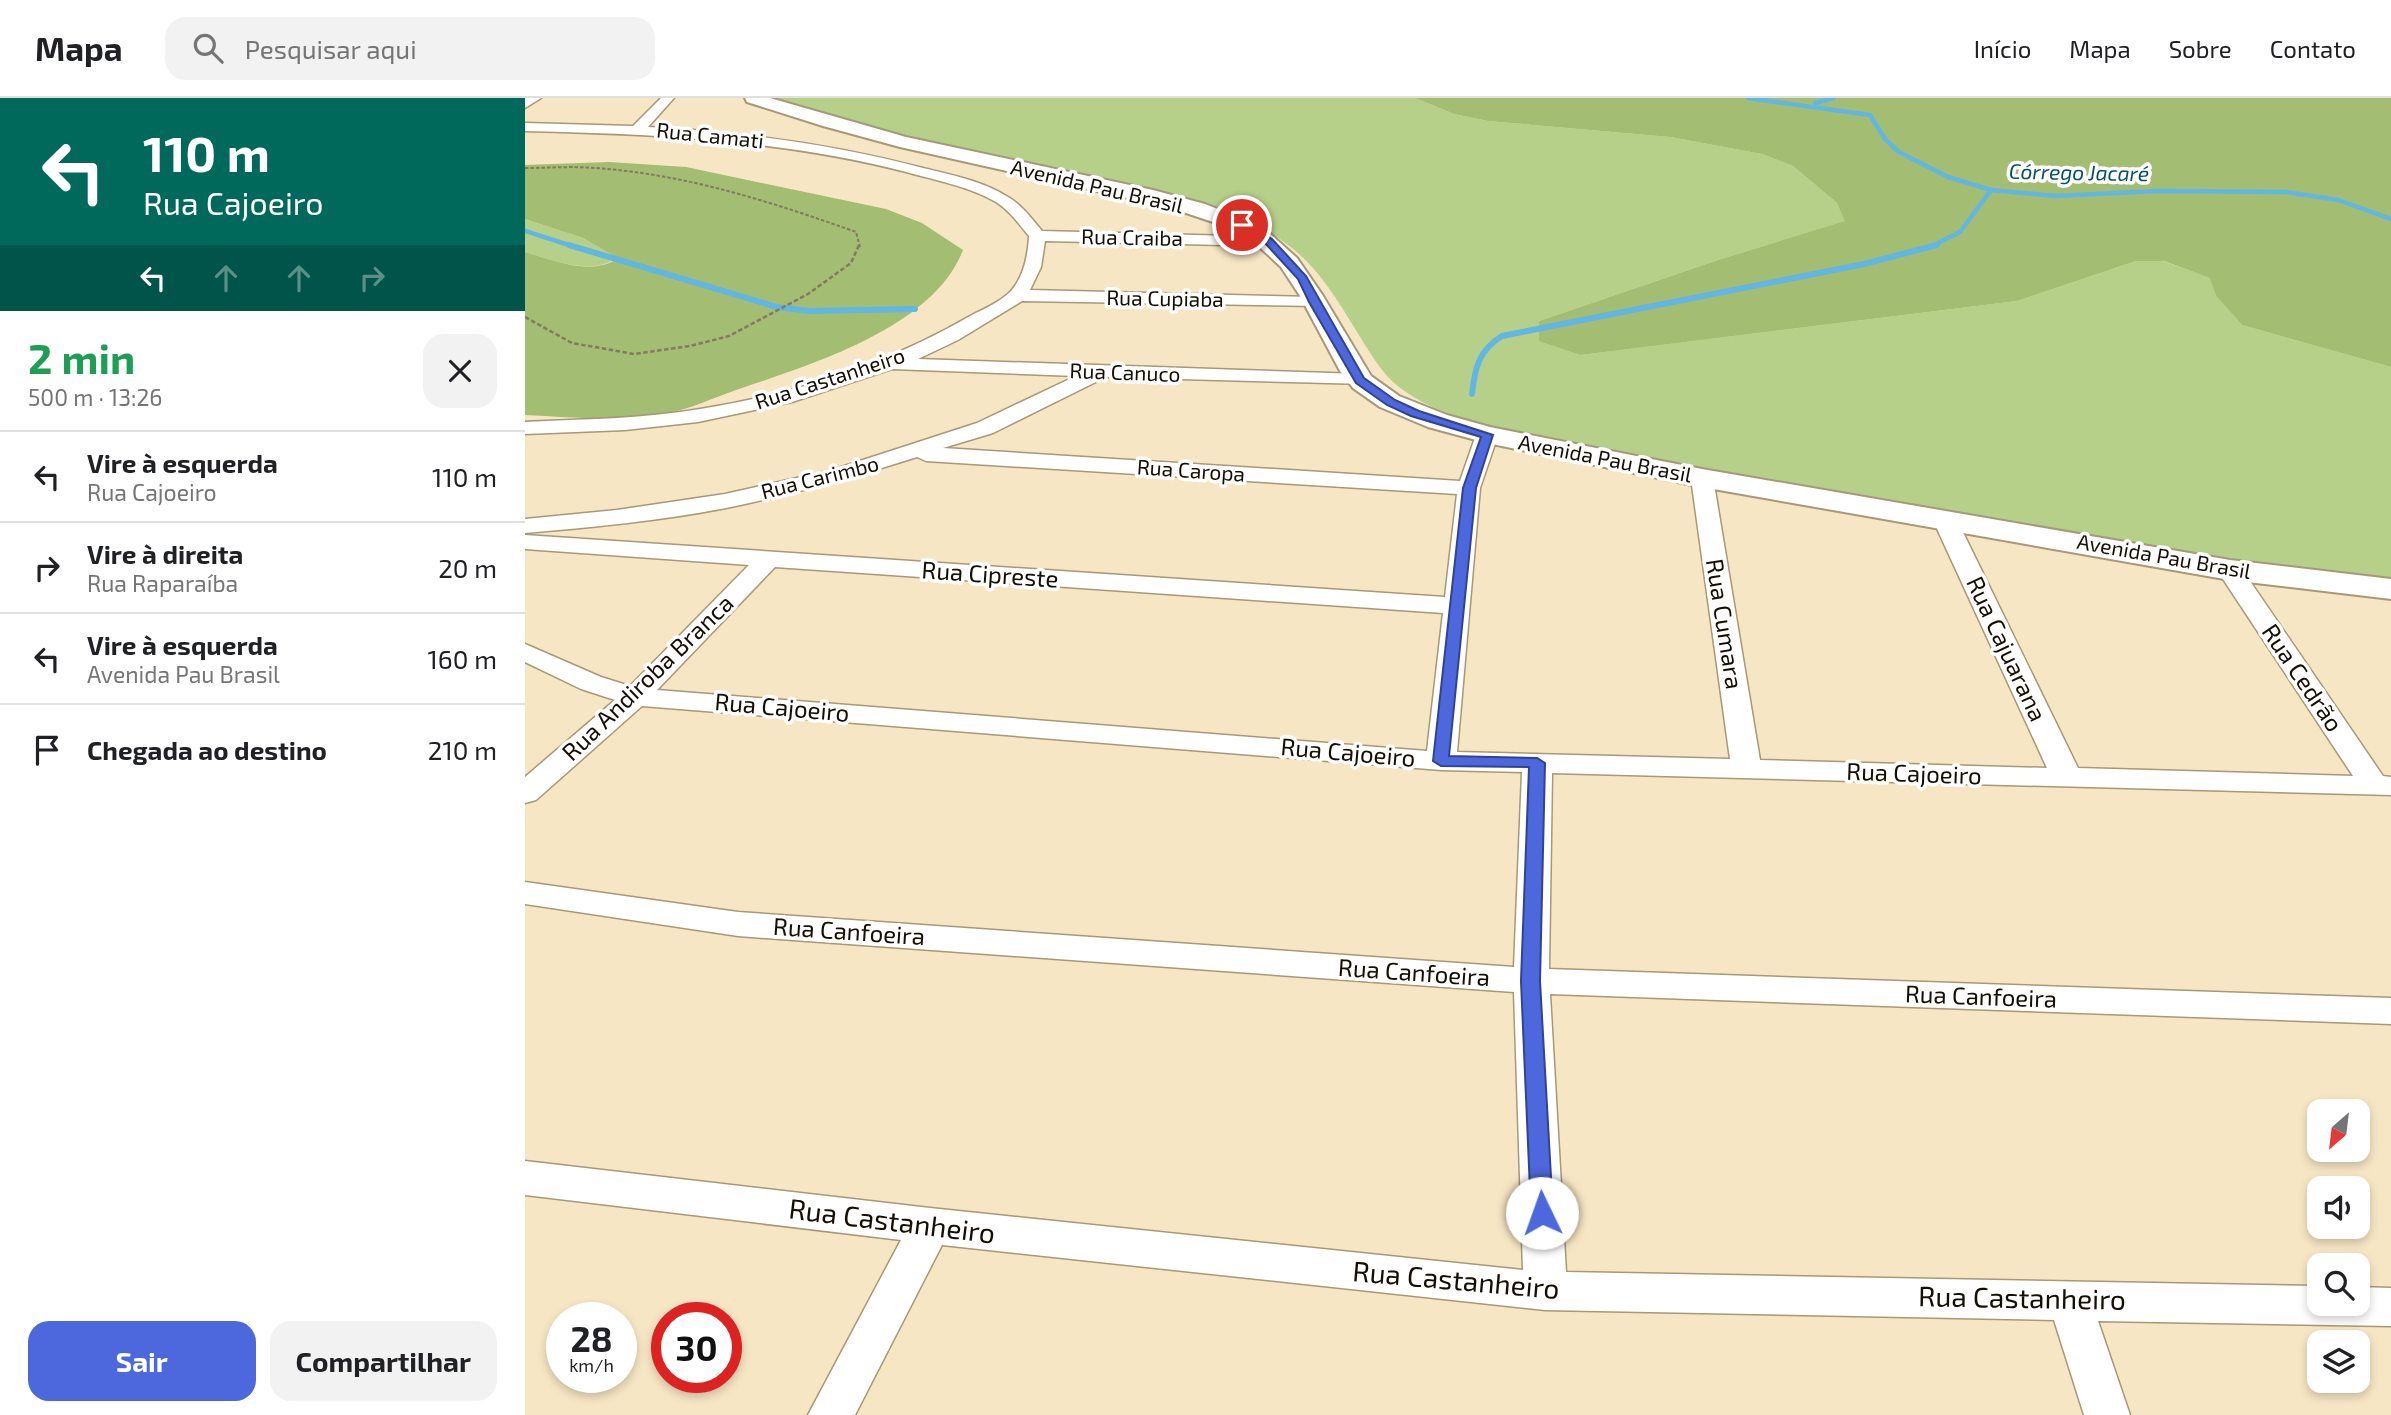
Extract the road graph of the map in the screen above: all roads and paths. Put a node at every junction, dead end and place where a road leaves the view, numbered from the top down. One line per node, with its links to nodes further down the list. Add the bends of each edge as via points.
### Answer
1 (535, 98): 4 (street)
2 (668, 98): 6 (street)
3 (753, 98): 7 (main road, Avenida Pau Brasil)
4 (525, 104)
5 (525, 127): 6 (street, Rua Camati)
6 (638, 129): 8 (street, Rua Camati, via 782,144)
7 (947, 152): 8 (street); 11 (main road, Avenida Pau Brasil, via 1147,196 1242,225)
8 (893, 163): 10 (street, via 968,185 1009,205)
9 (525, 168): 14 (path, via 595,168 657,176 762,199 856,232 860,248 851,263 808,294 729,336 691,346 634,354 572,343)
10 (1037, 236): 11 (street, Rua Craiba); 12 (street, Rua Castanheiro, via 1037,257)
11 (1268, 241): 13 (main road, Avenida Pau Brasil, via 1303,278)
12 (1017, 295): 13 (street, Rua Cupiaba); 15 (street, Rua Castanheiro, via 969,326)
13 (1314, 302): 17 (main road, Avenida Pau Brasil)
14 (525, 317)
15 (890, 363): 16 (street, Rua Canuco); 18 (street, Rua Castanheiro, via 727,411 659,421)
16 (1099, 373): 17 (street, Rua Canuco); 20 (street, Rua Carimbo, via 997,422)
17 (1360, 380): 19 (main road, Avenida Pau Brasil, via 1415,414)
18 (525, 428)
19 (1487, 435): 21 (main road, Avenida Pau Brasil); 22 (street)
20 (912, 453): 22 (street, Rua Caropa); 24 (street, Rua Carimbo, via 725,501)
21 (1702, 478): 23 (main road, Avenida Pau Brasil); 34 (street, Rua Cumara)
22 (1469, 488): 29 (street)
23 (1945, 520): 27 (main road, Avenida Pau Brasil); 35 (street, Rua Cajuarana)
24 (525, 526)
25 (525, 542): 26 (street, Rua Cipreste)
26 (768, 560): 29 (street, Rua Cipreste); 31 (street, Rua Andiroba Branca)
27 (2230, 570): 28 (main road, Avenida Pau Brasil); 36 (street, Rua Cedrão)
28 (2391, 589)
29 (1455, 606): 32 (street)
30 (525, 652): 31 (street, Rua Cajoeiro, via 591,683)
31 (635, 697): 32 (street, Rua Cajoeiro); 37 (street, Rua Andiroba Branca)
32 (1441, 761): 33 (street, Rua Cajoeiro)
33 (1537, 763): 34 (street, Rua Cajoeiro); 39 (street)
34 (1746, 769): 35 (street, Rua Cajoeiro)
35 (2067, 778): 36 (street, Rua Cajoeiro)
36 (2383, 785)
37 (525, 793)
38 (525, 893): 39 (street, Rua Canfoeira, via 739,924)
39 (1531, 981): 40 (street, Rua Canfoeira); 43 (street)
40 (2391, 1011)
41 (525, 1178): 42 (street, Rua Castanheiro)
42 (930, 1226): 43 (street, Rua Castanheiro); 46 (street)
43 (1545, 1291): 44 (street, Rua Castanheiro)
44 (2069, 1299): 45 (street, Rua Castanheiro); 47 (street)
45 (2391, 1307)
46 (831, 1415)
47 (2107, 1415)

